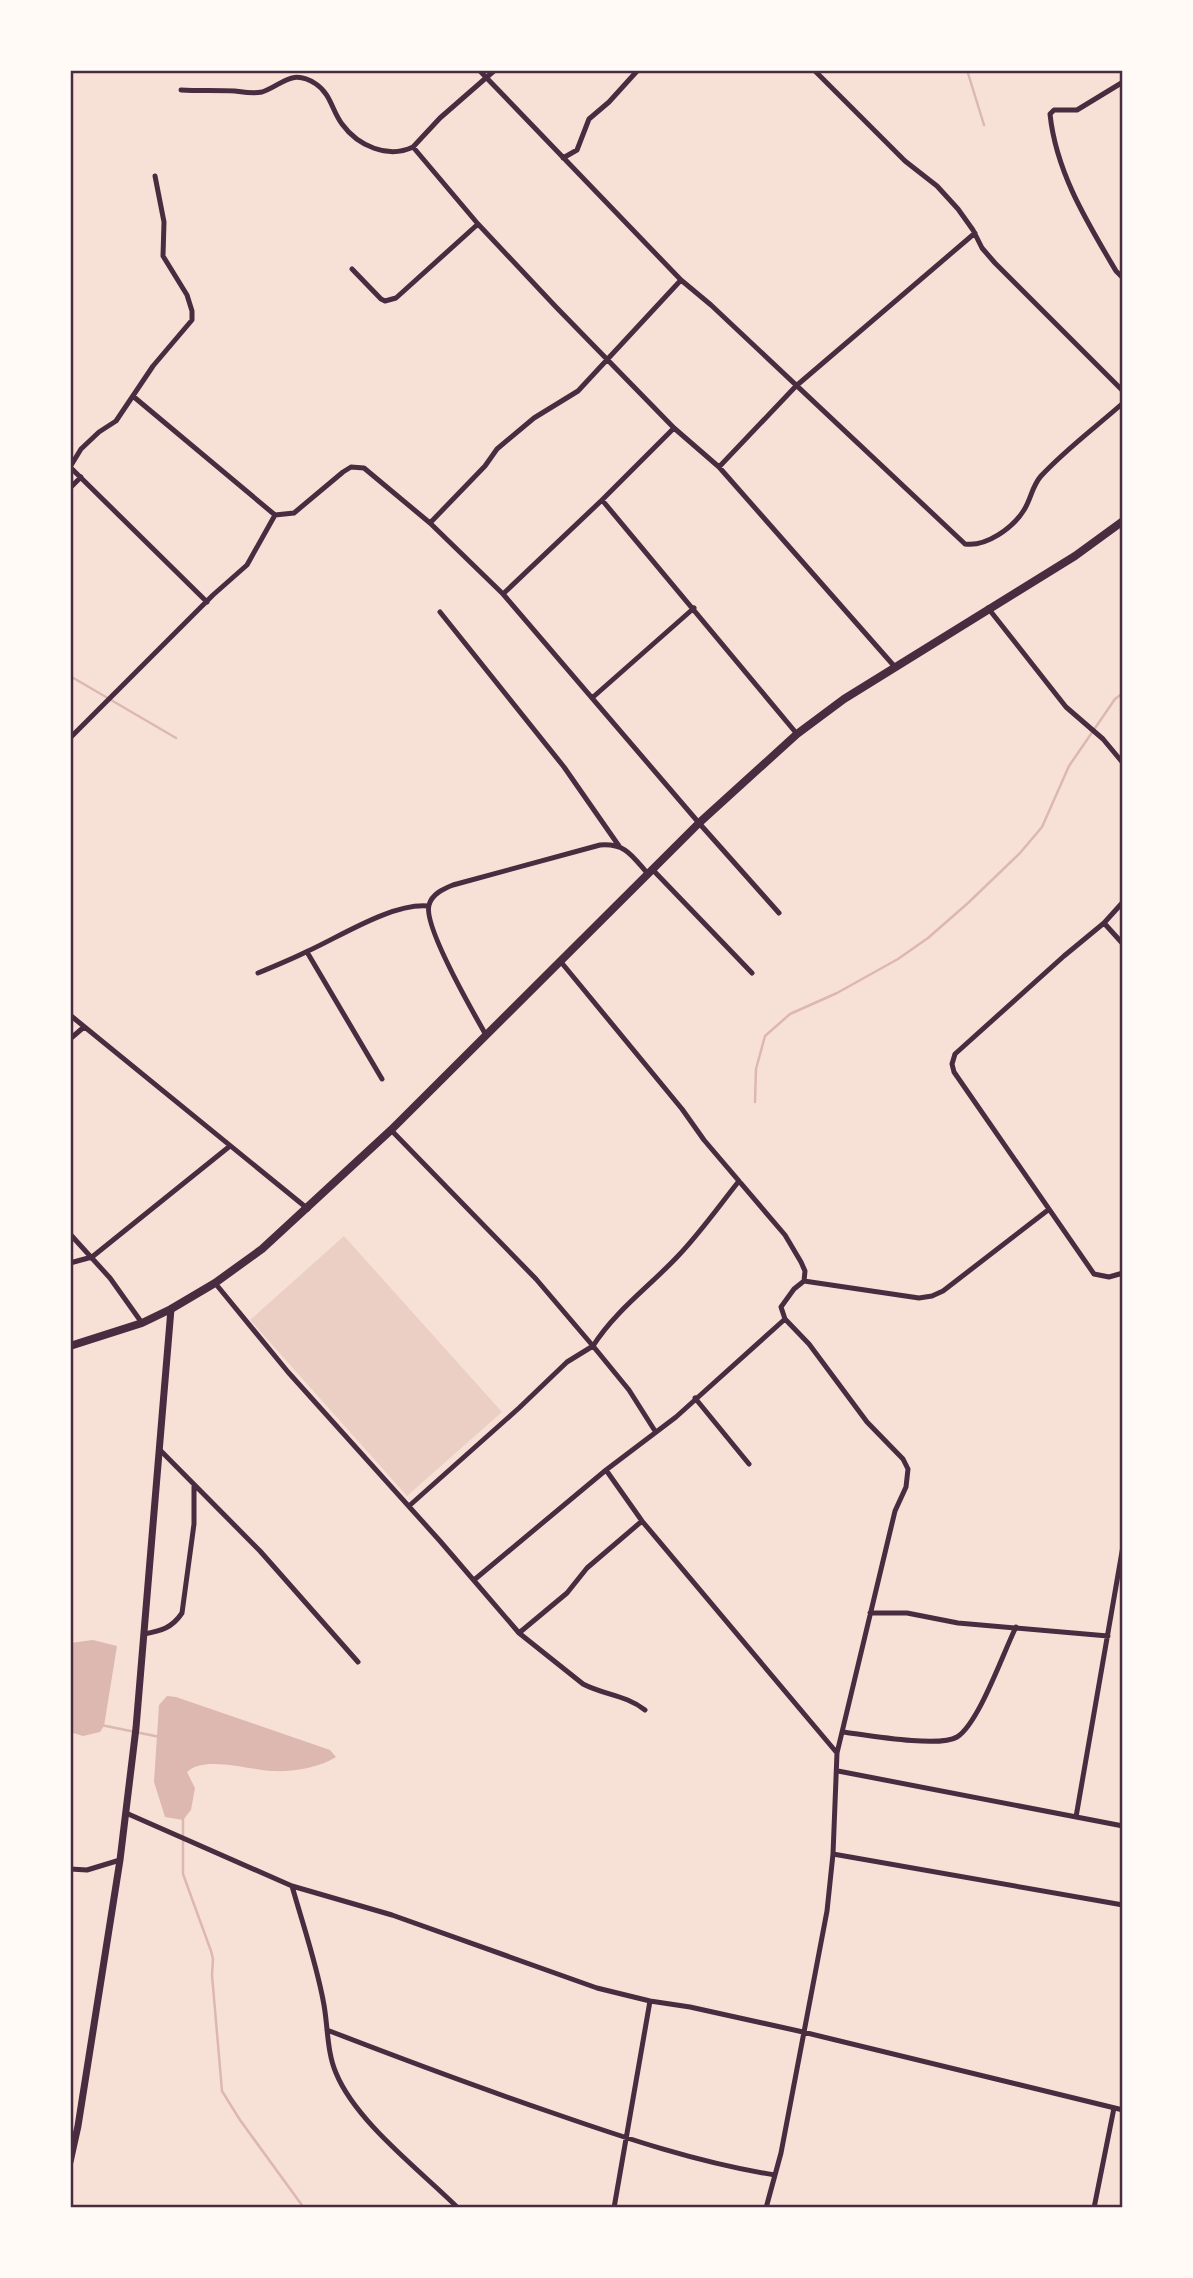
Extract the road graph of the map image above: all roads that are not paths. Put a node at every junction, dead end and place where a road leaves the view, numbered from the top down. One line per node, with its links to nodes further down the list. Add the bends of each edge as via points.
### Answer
1 (479, 70): 5 (street)
2 (495, 70): 5 (street)
3 (638, 70): 9 (street, via 589,119 577,150)
4 (814, 70): 12 (street, via 905,161 937,186)
5 (486, 79): 8 (street); 9 (street)
6 (1123, 82): 14 (street, via 1077,110 1049,114 1063,173 1086,221)
7 (181, 90): 8 (street, via 260,93 292,77 303,78 325,91 341,122 368,147 402,152)
8 (413, 147): 11 (street)
9 (563, 158): 15 (street)
10 (155, 176): 19 (street, via 164,222 163,256 187,295 192,320)
11 (478, 224): 13 (street, via 396,298 381,299); 16 (street)
12 (975, 233): 17 (street); 18 (street, via 995,263)
13 (352, 269)
14 (1123, 278)
15 (681, 280): 16 (street); 17 (street)
16 (609, 359): 21 (street); 29 (street, via 578,391 534,418 498,449)
17 (796, 386): 20 (street, via 954,535 972,545 1011,525 1023,512 1039,478); 23 (street)
18 (1123, 391)
19 (134, 397): 22 (street, via 110,427 81,449); 27 (street)
20 (1123, 403)
21 (674, 428): 23 (street); 26 (street)
22 (71, 467): 24 (street)
23 (719, 467): 35 (street)
24 (81, 477): 25 (street); 31 (street)
25 (70, 488)
26 (602, 500): 30 (street); 32 (street)
27 (275, 515): 29 (street, via 294,513 343,472 359,467); 31 (street, via 247,565)
28 (1123, 521): 33 (main road)
29 (430, 523): 30 (street)
30 (503, 594): 36 (street)
31 (206, 602): 38 (street)
32 (694, 608): 36 (street); 37 (street)
33 (988, 608): 35 (main road); 39 (street, via 1066,707)
34 (440, 612): 41 (street, via 564,767)
35 (895, 667): 37 (main road)
36 (592, 698): 40 (street)
37 (797, 734): 40 (main road)
38 (70, 738)
39 (1123, 763)
40 (699, 823): 42 (main road); 45 (street)
41 (619, 846): 42 (street); 44 (street, via 570,852 453,885 441,890)
42 (650, 872): 49 (main road); 51 (street)
43 (1123, 902): 46 (street)
44 (428, 906): 48 (street, via 415,905 363,923); 54 (street, via 453,977)
45 (779, 913)
46 (1104, 923): 47 (street); 61 (street, via 955,1054 952,1064)
47 (1123, 944)
48 (307, 952): 50 (street); 56 (street)
49 (561, 962): 54 (main road); 59 (street)
50 (258, 973)
51 (752, 973)
52 (70, 1015): 53 (street)
53 (84, 1027): 55 (street); 58 (street)
54 (486, 1035): 57 (main road)
55 (70, 1039)
56 (382, 1079)
57 (391, 1130): 60 (main road); 72 (street, via 536,1279)
58 (230, 1146): 60 (street); 63 (street)
59 (739, 1181): 66 (street, via 797,1252); 72 (street, via 680,1255)
60 (308, 1209): 67 (main road)
61 (1048, 1210): 65 (street, via 1094,1274 1109,1277); 66 (street, via 932,1296)
62 (70, 1234): 63 (street)
63 (92, 1257): 64 (street); 70 (street)
64 (70, 1262)
65 (1123, 1273)
66 (804, 1281): 69 (street, via 781,1307)
67 (215, 1283): 68 (main road); 79 (street)
68 (171, 1309): 70 (main road); 75 (street)
69 (785, 1319): 73 (street); 83 (street, via 908,1469)
70 (142, 1322): 71 (main road)
71 (70, 1346)
72 (593, 1346): 74 (street); 79 (street, via 567,1362)
73 (695, 1398): 74 (street); 76 (street)
74 (655, 1431): 77 (street)
75 (158, 1448): 78 (street); 86 (street)
76 (748, 1464)
77 (606, 1470): 80 (street); 82 (street)
78 (194, 1486): 86 (street, via 194,1524 182,1613 162,1631); 88 (street, via 260,1551)
79 (409, 1506): 82 (street)
80 (642, 1521): 85 (street); 91 (street)
81 (1123, 1546): 87 (street)
82 (474, 1580): 85 (street)
83 (870, 1613): 84 (street); 90 (street)
84 (1016, 1627): 87 (street); 90 (street, via 967,1728 955,1738 932,1742)
85 (519, 1633): 89 (street, via 583,1684)
86 (144, 1634): 93 (street)
87 (1108, 1636): 94 (street)
88 (358, 1662)
89 (645, 1710)
90 (843, 1732): 91 (street)
91 (837, 1753): 92 (street)
92 (838, 1771): 94 (street); 96 (street)
93 (126, 1813): 97 (street); 99 (street)
94 (1076, 1817): 95 (street)
95 (1123, 1826)
96 (833, 1854): 100 (street); 103 (street, via 827,1911)
97 (120, 1860): 98 (street, via 87,1870); 106 (street)
98 (70, 1869)
99 (292, 1886): 101 (street, via 392,1915 597,1988); 102 (street)
100 (1123, 1905)
101 (650, 2001): 103 (street); 107 (street)
102 (327, 2030): 107 (street); 110 (street, via 330,2057 349,2096 376,2129)
103 (803, 2032): 104 (street); 109 (street)
104 (1114, 2108): 105 (street); 113 (street)
105 (1123, 2110)
106 (74, 2126): 108 (street)
107 (625, 2138): 109 (street); 111 (street)
108 (70, 2162)
109 (775, 2175): 112 (street)
110 (458, 2208)
111 (614, 2208)
112 (766, 2208)
113 (1094, 2208)

